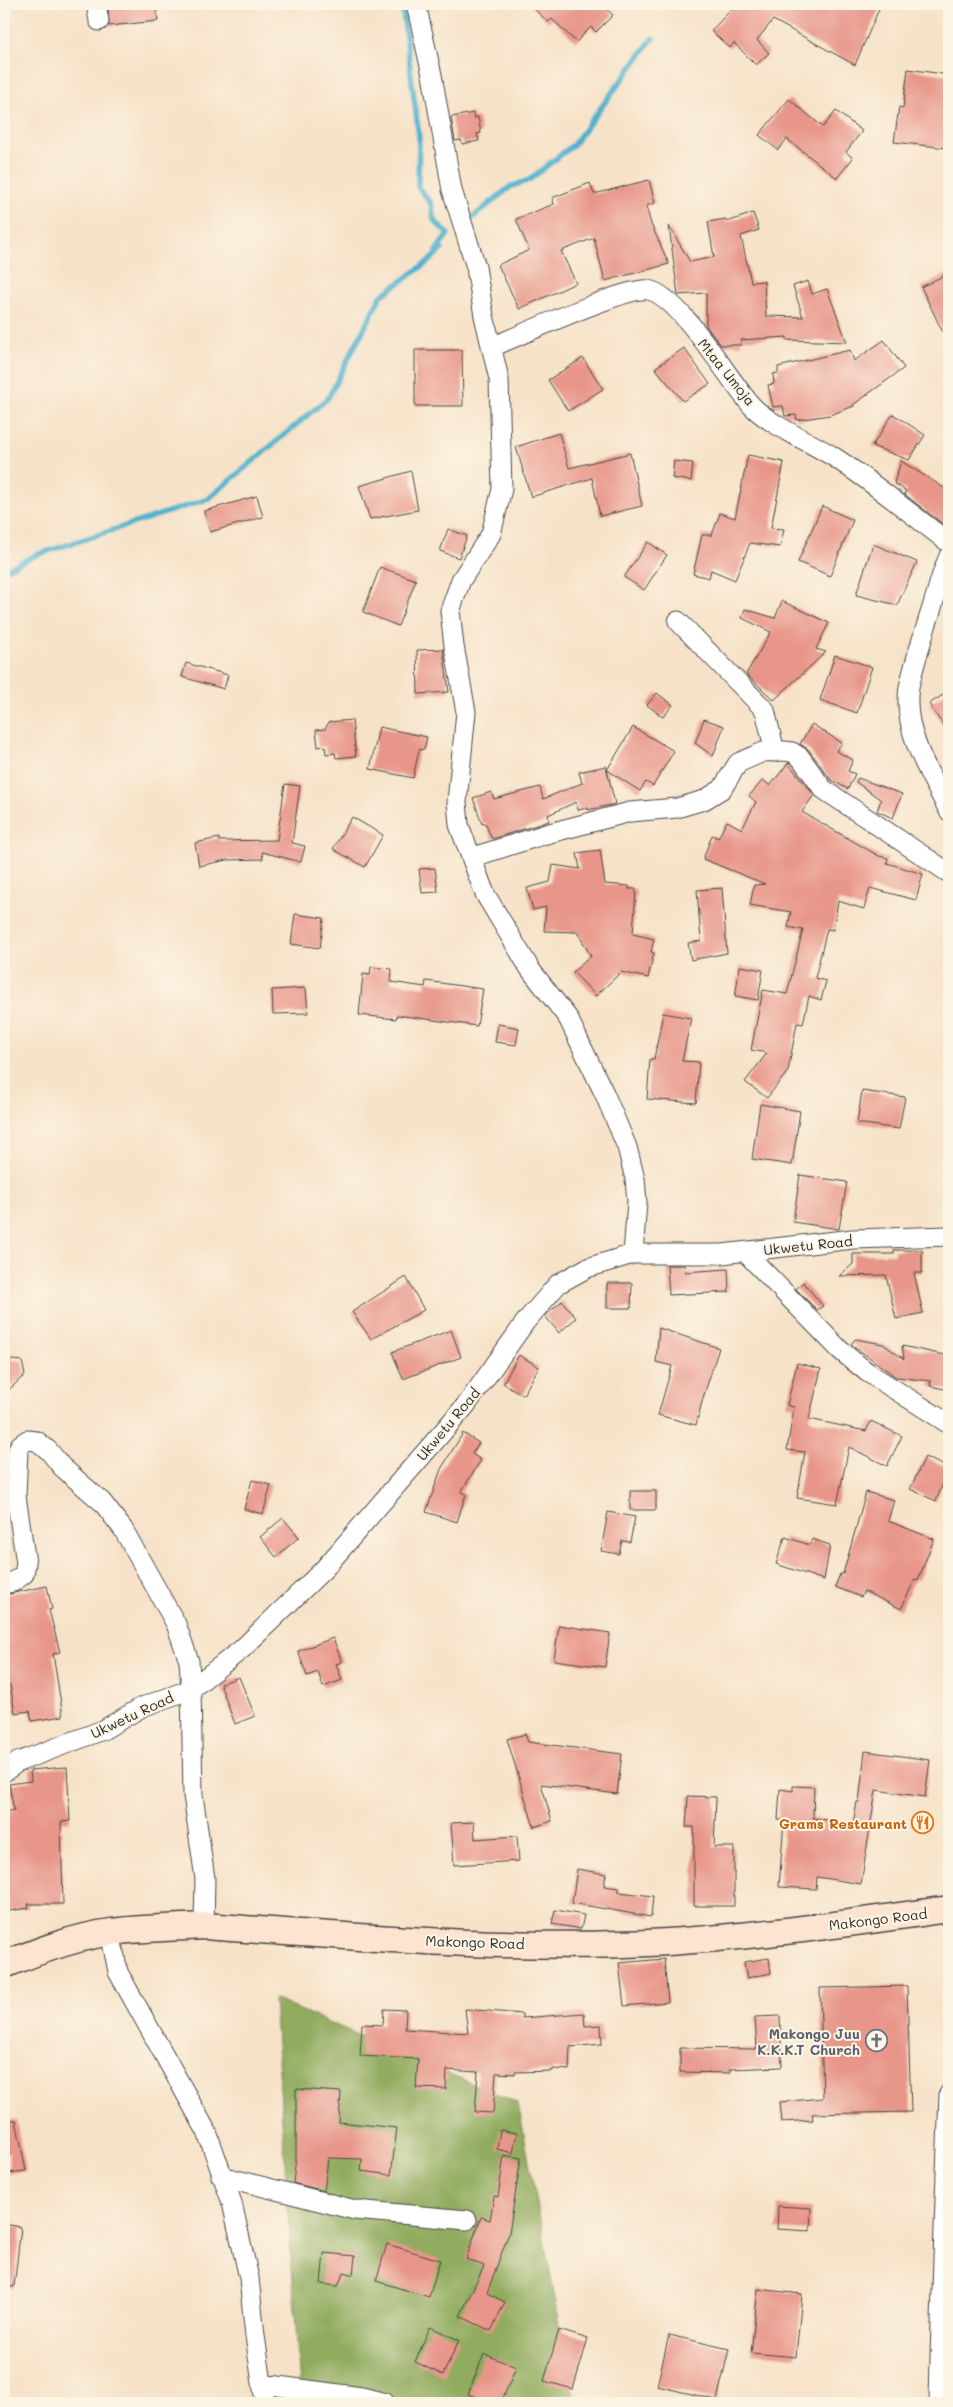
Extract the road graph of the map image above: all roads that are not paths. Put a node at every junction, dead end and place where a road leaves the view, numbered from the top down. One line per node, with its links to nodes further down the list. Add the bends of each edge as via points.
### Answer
1 (416, 4): 2 (street, via 452,190 476,267)
2 (492, 347): 3 (street, Mtaa Umoja, via 616,297 646,290 656,292 669,302 751,405 859,474); 8 (street, via 499,379 502,489 491,534 462,580 450,611 466,712 457,802 459,825)
3 (949, 543)
4 (949, 556): 7 (street, via 940,577 909,688 909,715 918,752)
5 (678, 621): 6 (street, via 765,710)
6 (775, 752): 8 (street, via 763,752 738,763 722,789 704,800 677,808 630,812); 9 (street, via 792,752 800,757 823,789)
7 (949, 811)
8 (473, 857): 12 (street, via 485,894 514,943 568,1018 606,1095 627,1147 637,1202)
9 (949, 872)
10 (949, 1236): 11 (street, Ukwetu Road, via 853,1239)
11 (744, 1252): 12 (street, Ukwetu Road); 13 (street, via 840,1350 867,1372)
12 (633, 1254): 15 (street, Ukwetu Road, via 587,1268 558,1284 526,1321 466,1404 324,1569 242,1649)
13 (949, 1424)
14 (4, 1584): 15 (street, via 24,1574 26,1563 16,1496 18,1450 27,1440 37,1441 102,1502 123,1529 176,1624 189,1661)
15 (192, 1689): 16 (street, Ukwetu Road, via 142,1707 103,1730 18,1762); 18 (street, via 193,1795 205,1879)
16 (4, 1772)
17 (949, 1910): 18 (street, Makongo Road, via 778,1932 667,1942 502,1944)
18 (204, 1926): 19 (street, Makongo Road)
19 (110, 1932): 20 (street, Makongo Road, via 40,1950); 22 (street, via 118,1972 207,2132)
20 (4, 1964)
21 (949, 2094): 24 (street, via 941,2293)
22 (221, 2176): 23 (street, via 355,2210); 25 (street, via 232,2203 249,2278)
23 (467, 2220)
24 (945, 2371): 28 (street)
25 (263, 2384): 26 (street); 27 (street)
26 (265, 2403)
27 (385, 2403)
28 (939, 2403)

